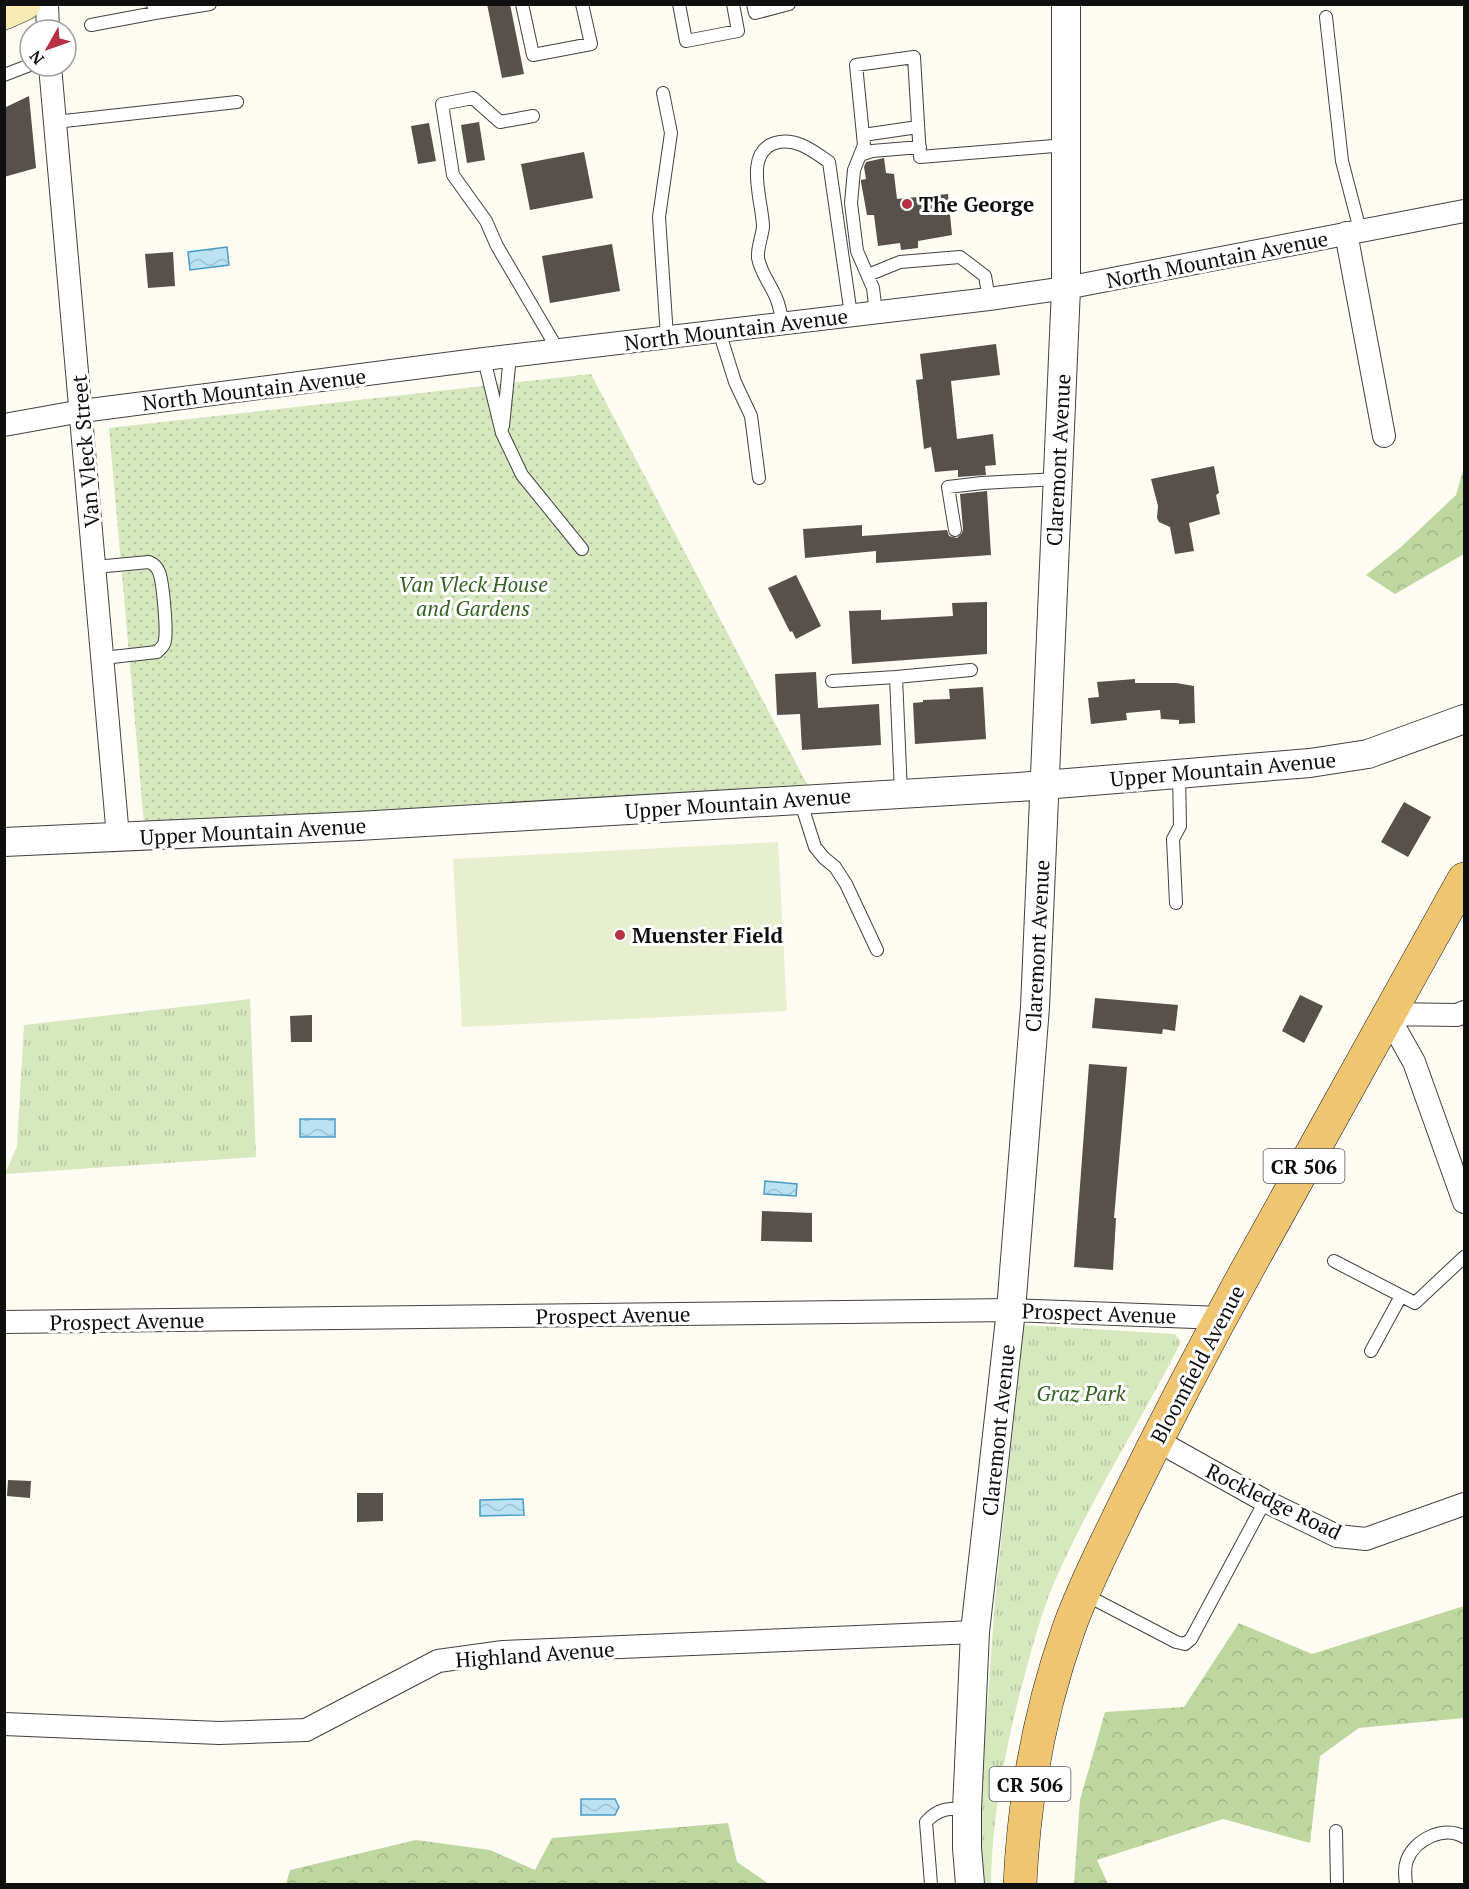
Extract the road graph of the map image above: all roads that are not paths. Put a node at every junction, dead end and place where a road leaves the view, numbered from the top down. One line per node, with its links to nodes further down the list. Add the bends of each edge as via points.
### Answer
1 (24, 4): 11 (main road)
2 (210, 4): 10 (lane)
3 (522, 4): 4 (lane, via 533,55 591,44)
4 (582, 4)
5 (678, 4): 6 (lane, via 686,41 738,31)
6 (733, 4)
7 (753, 4): 8 (lane, via 755,13)
8 (789, 4)
9 (1066, 4): 23 (street, Claremont Avenue)
10 (154, 9): 13 (lane)
11 (4, 14)
12 (1326, 17): 27 (lane)
13 (91, 25)
14 (18, 69): 15 (lane)
15 (4, 75)
16 (51, 78): 20 (street, Van Vleck Street)
17 (663, 93): 35 (lane, via 671,133 659,217)
18 (237, 102): 20 (lane)
19 (533, 116): 36 (lane, via 500,122 473,98 442,104 453,175 486,221)
20 (55, 122): 39 (street, Van Vleck Street)
21 (918, 128): 22 (lane); 22 (lane, via 914,57 856,65); 24 (lane)
22 (863, 135): 25 (lane)
23 (1066, 145): 24 (lane, via 920,157); 29 (street, Claremont Avenue)
24 (920, 147): 25 (lane)
25 (860, 155): 28 (lane, via 854,170 851,203 857,251)
26 (1464, 211): 27 (street, North Mountain Avenue)
27 (1353, 232): 29 (street, North Mountain Avenue); 42 (street)
28 (868, 275): 30 (lane, via 900,262 960,257 985,276); 31 (lane)
29 (1066, 288): 30 (street, North Mountain Avenue); 44 (street, Claremont Avenue)
30 (989, 299): 31 (street, North Mountain Avenue)
31 (876, 313): 32 (street, North Mountain Avenue)
32 (850, 315): 33 (street, North Mountain Avenue); 33 (lane, via 830,162 798,143 782,142 767,146 759,157 757,175 763,226 758,257)
33 (783, 323): 34 (street, North Mountain Avenue)
34 (719, 331): 35 (street, North Mountain Avenue); 43 (lane, via 750,416)
35 (667, 336): 36 (street, North Mountain Avenue)
36 (558, 350): 37 (street, North Mountain Avenue)
37 (510, 356): 38 (street, North Mountain Avenue); 41 (lane)
38 (484, 359): 39 (street, North Mountain Avenue); 41 (lane)
39 (82, 411): 40 (street, North Mountain Avenue); 47 (street, Van Vleck Street)
40 (4, 425)
41 (502, 433): 46 (lane, via 522,475)
42 (1384, 436)
43 (759, 478)
44 (1057, 479): 45 (lane, via 948,487); 54 (street, Claremont Avenue)
45 (955, 530)
46 (582, 549)
47 (95, 567): 48 (street, Van Vleck Street); 48 (lane, via 149,562 160,576 163,600 163,647 157,652)
48 (103, 658): 57 (street, Van Vleck Street)
49 (971, 670): 50 (lane)
50 (896, 677): 51 (lane); 55 (lane)
51 (832, 681)
52 (1464, 719): 53 (street, Upper Mountain Avenue, via 1342,760)
53 (1179, 773): 54 (street, Upper Mountain Avenue); 60 (lane, via 1180,826 1173,839)
54 (1045, 784): 55 (street, Upper Mountain Avenue); 68 (street, Claremont Avenue, via 1035,1007)
55 (901, 793): 56 (street, Upper Mountain Avenue)
56 (800, 800): 57 (street, Upper Mountain Avenue); 61 (lane, via 815,847 846,884)
57 (118, 837): 58 (street, Upper Mountain Avenue)
58 (4, 842)
59 (1464, 879): 63 (main road, Bloomfield Avenue / CR 506)
60 (1176, 903)
61 (877, 950)
62 (1464, 1012): 63 (street)
63 (1387, 1014): 64 (street, via 1414,1062); 69 (main road, Bloomfield Avenue / CR 506)
64 (1464, 1202)
65 (1464, 1257): 67 (lane, via 1415,1303)
66 (1334, 1261): 67 (lane)
67 (1401, 1296): 71 (lane)
68 (1011, 1310): 69 (street, Prospect Avenue); 70 (street, Prospect Avenue); 76 (street, Claremont Avenue)
69 (1221, 1318): 72 (main road, Bloomfield Avenue / CR 506)
70 (4, 1322)
71 (1371, 1351)
72 (1156, 1440): 73 (street, Rockledge Road); 75 (main road, Bloomfield Avenue / CR 506)
73 (1265, 1501): 74 (street, Rockledge Road, via 1337,1536 1366,1539); 75 (lane, via 1191,1640 1185,1644)
74 (1464, 1504)
75 (1082, 1593): 83 (main road, Bloomfield Avenue / CR 506, via 1057,1666 1038,1745)
76 (975, 1632): 77 (street, Highland Avenue, via 503,1653 438,1661 306,1730 219,1733); 78 (street, Claremont Avenue)
77 (4, 1724)
78 (967, 1809): 81 (lane, via 946,1808 932,1814 926,1822); 82 (street, Claremont Avenue)
79 (1335, 1831): 84 (lane)
80 (1464, 1837): 85 (lane, via 1445,1833 1429,1836 1408,1859)
81 (931, 1884)
82 (970, 1884)
83 (1020, 1884)
84 (1337, 1884)
85 (1406, 1884)

